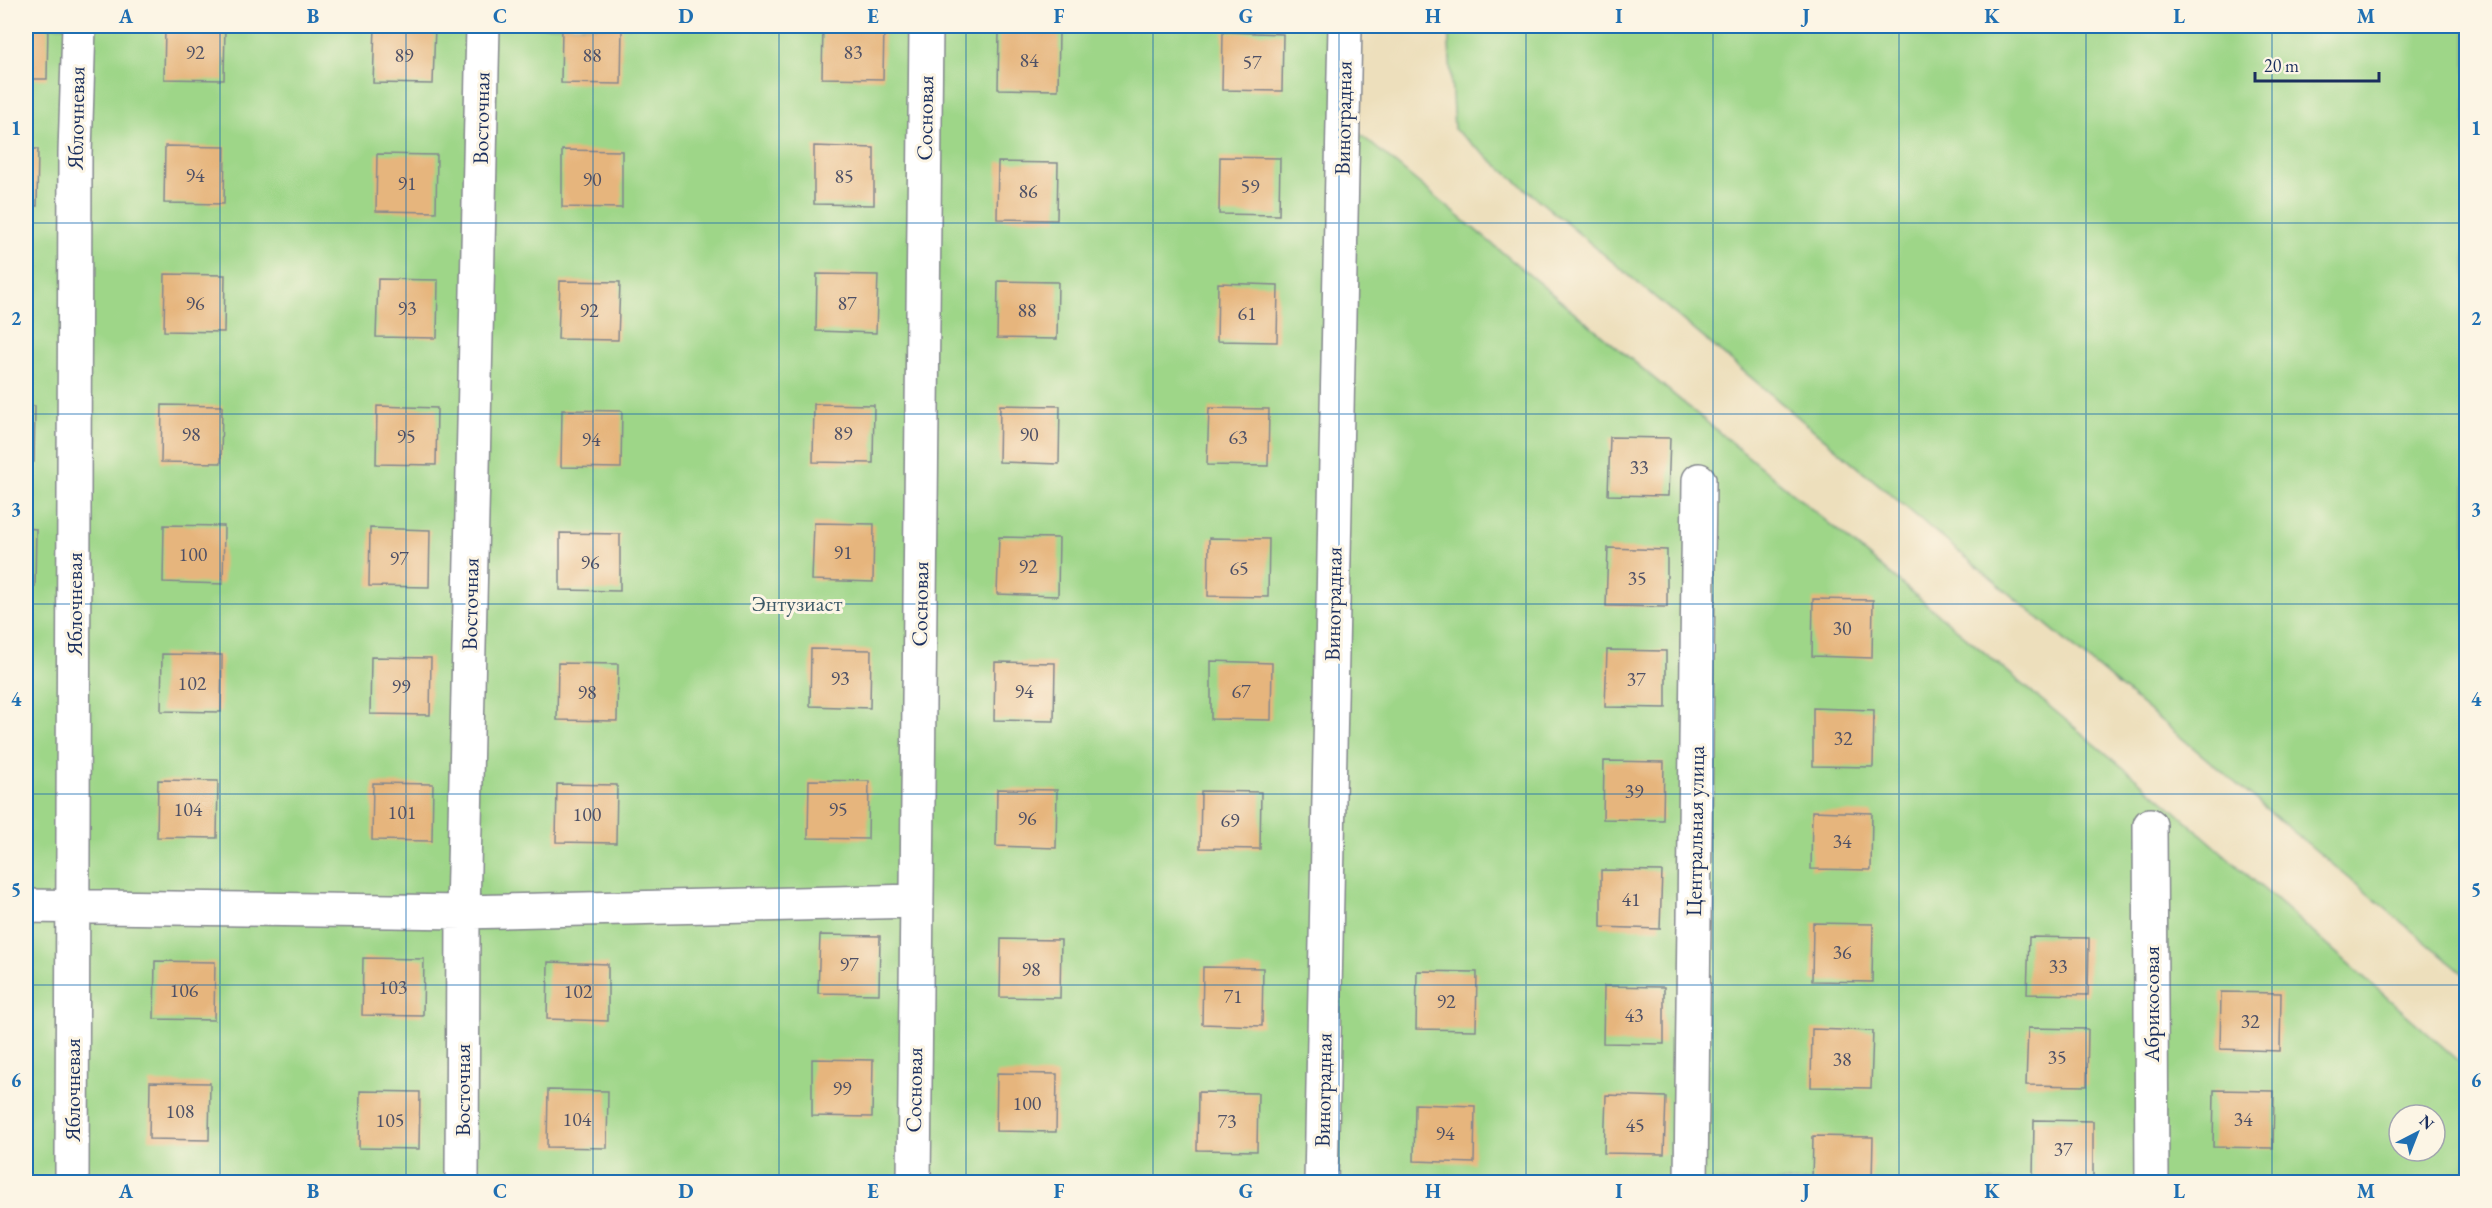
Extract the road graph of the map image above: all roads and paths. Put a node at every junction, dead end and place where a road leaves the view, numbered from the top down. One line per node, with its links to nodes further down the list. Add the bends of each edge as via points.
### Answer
1 (79, 26): 9 (street, Яблочневая, via 75,153)
2 (483, 26): 10 (street, Восточная)
3 (926, 26): 7 (street, Сосновая)
4 (1345, 26): 14 (street, Виноградная)
5 (1699, 480): 15 (street, Центральная улица)
6 (2150, 825): 16 (street, Абрикосовая)
7 (916, 901): 10 (street); 13 (street, Сосновая)
8 (26, 906): 9 (street)
9 (74, 908): 10 (street); 11 (street, Яблочневая)
10 (463, 912): 12 (street, Восточная)
11 (72, 1182)
12 (462, 1182)
13 (914, 1182)
14 (1321, 1182)
15 (1690, 1182)
16 (2152, 1182)

